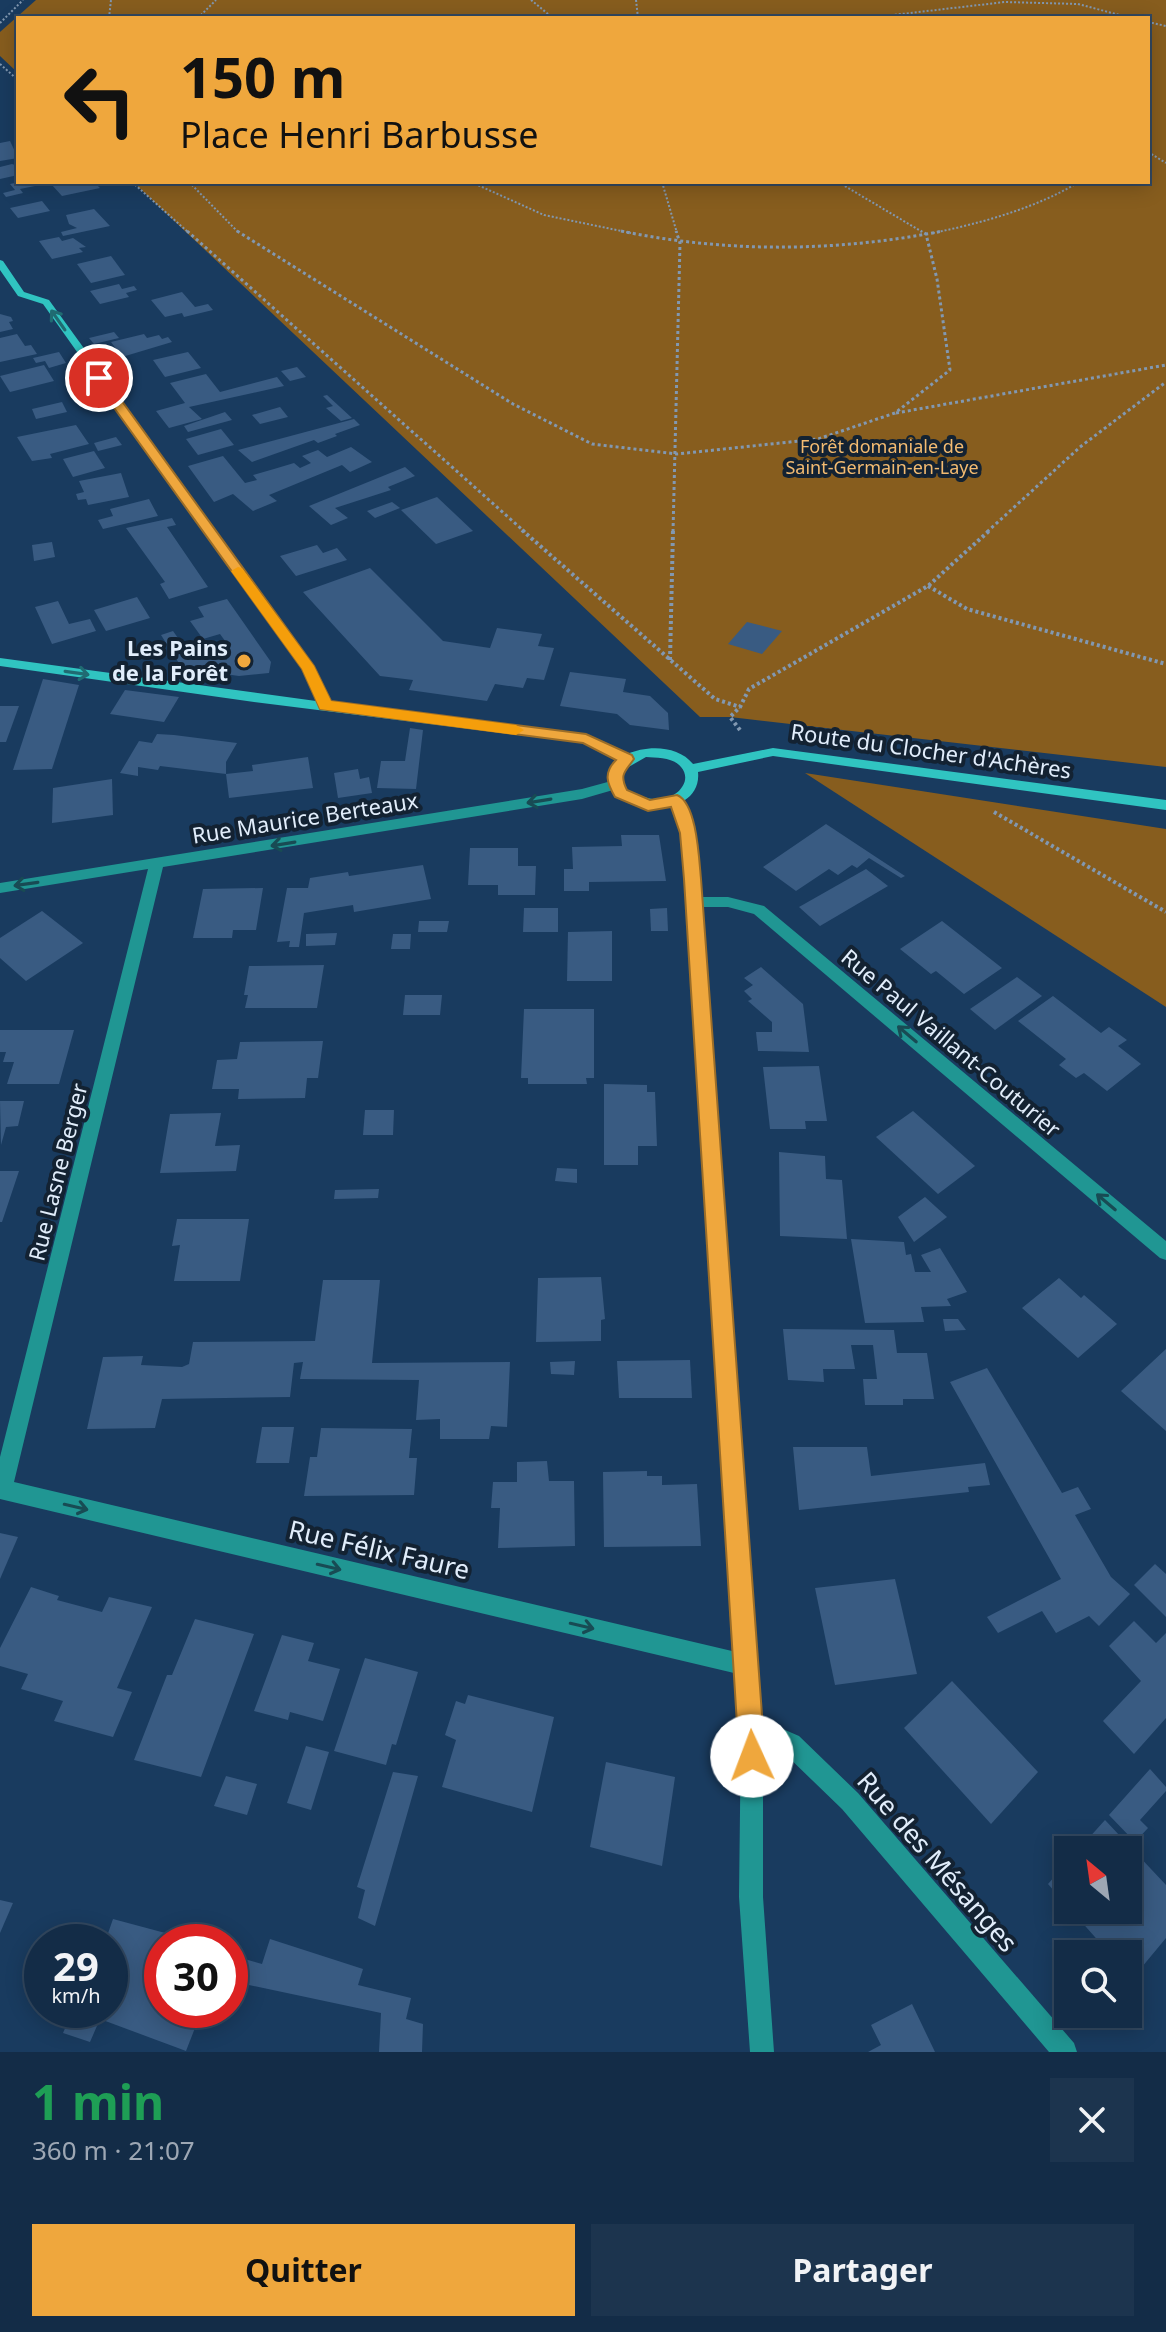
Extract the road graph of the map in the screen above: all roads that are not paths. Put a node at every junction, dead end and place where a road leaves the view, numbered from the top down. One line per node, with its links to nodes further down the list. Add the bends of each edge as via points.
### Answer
1 (0, 263): 3 (street, one-way to 1, via 309,669 46,302 21,294)
2 (0, 662): 3 (street, one-way to 3)
3 (325, 706): 4 (street, via 586,739)
4 (626, 759): 5 (street, via 658,752); 6 (street, via 616,769)
5 (691, 769): 7 (street, via 693,784); 8 (street, Route du Clocher d'Achères, via 773,752)
6 (615, 785): 7 (street, via 635,802); 9 (street, Rue Maurice Berteaux, one-way to 9)
7 (677, 801): 11 (street, via 689,833)
8 (1166, 805)
9 (156, 865): 10 (street, Rue Maurice Berteaux, one-way to 10); 13 (street, Rue Lasne Berger)
10 (0, 888)
11 (694, 902): 12 (street, Rue Paul Vaillant-Couturier, one-way to 11, via 759,910 728,902); 14 (street)
12 (1166, 1252)
13 (1, 1489): 14 (street, Rue Félix Faure, one-way to 14)
14 (744, 1665): 15 (street)
15 (752, 1727): 16 (street, via 751,1897); 17 (street, Rue des Mésanges, via 791,1744 850,1801)
16 (762, 2052)
17 (1065, 2052)

